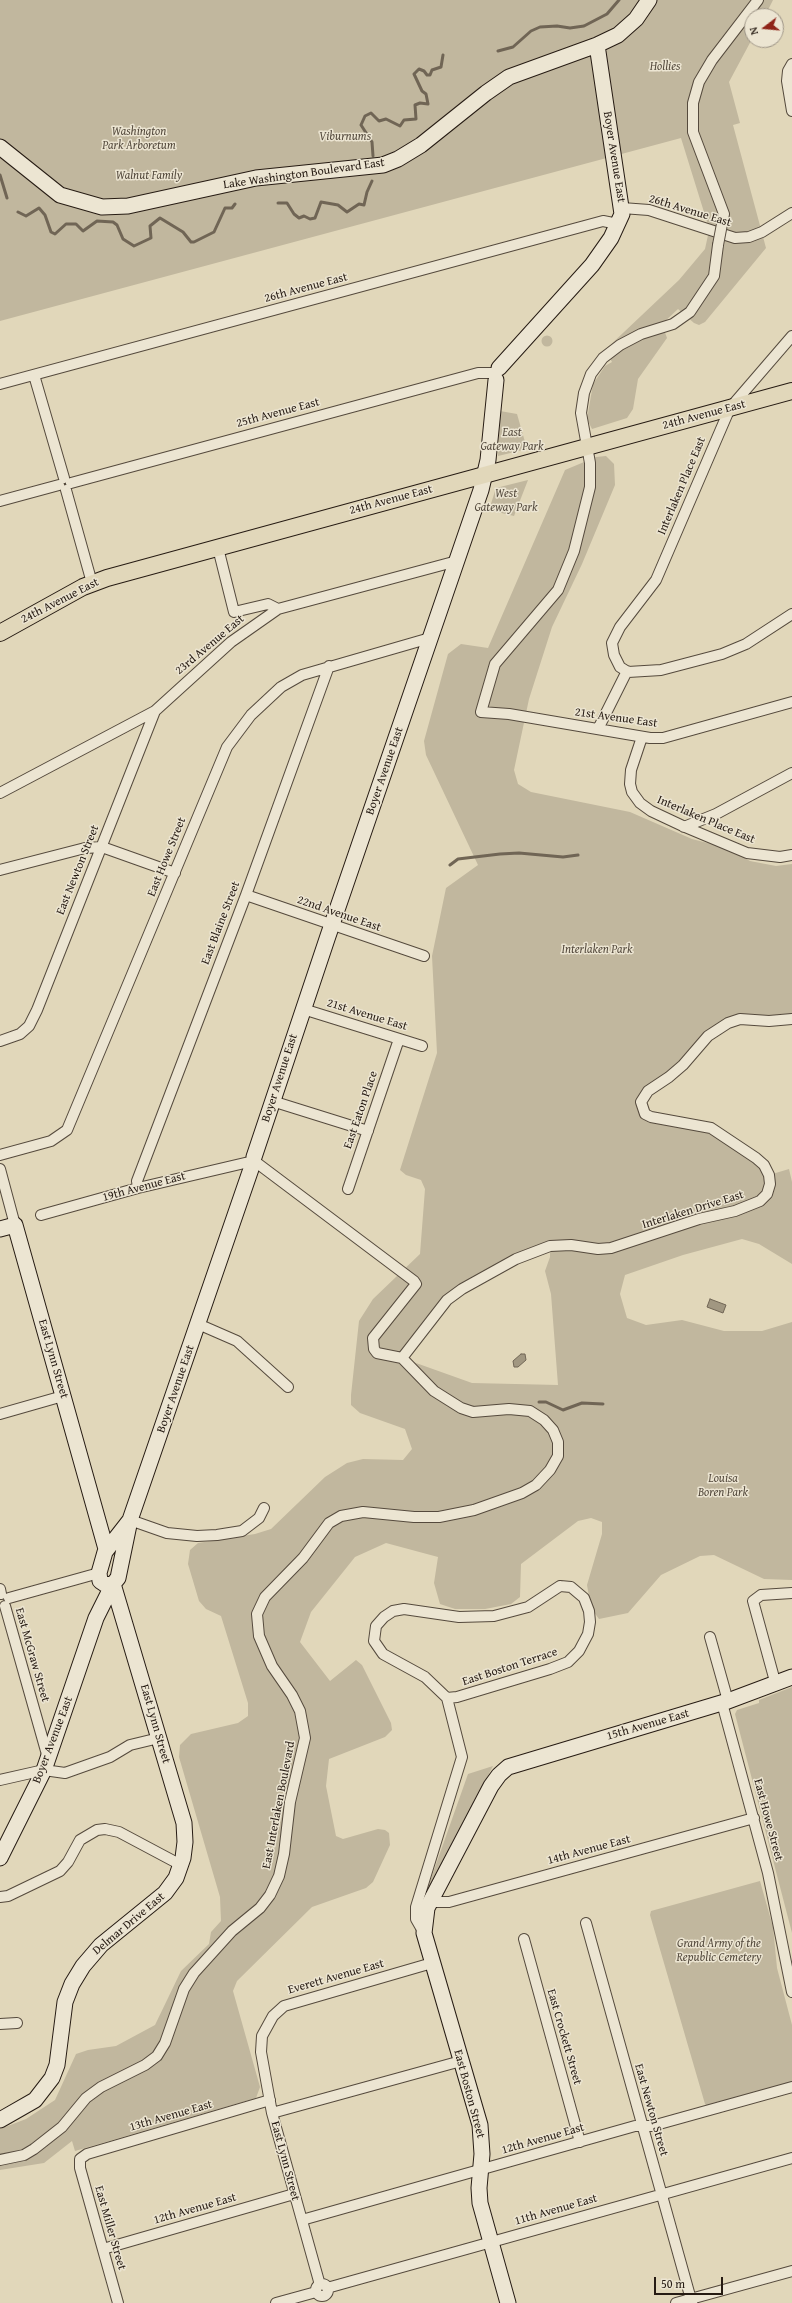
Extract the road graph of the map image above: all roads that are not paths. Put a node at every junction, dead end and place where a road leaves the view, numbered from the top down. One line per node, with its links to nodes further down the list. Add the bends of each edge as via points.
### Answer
1 (649, 0): 3 (street, Lake Washington Boulevard East, via 630,26)
2 (758, 0): 16 (street, bridge, via 712,60 699,82 693,103 693,132 724,214 714,276 690,312 673,324 641,334 620,345 594,369 586,385 582,406)
3 (597, 46): 6 (street, Lake Washington Boulevard East, via 509,77 409,153 375,166 256,178 128,206 102,207 60,195); 7 (street, Boyer Avenue East)
4 (790, 67): 5 (street, via 788,94)
5 (792, 111)
6 (0, 147)
7 (622, 208): 8 (street, 26th Avenue East, via 649,210 735,238 749,237 762,232); 9 (street, Boyer Avenue East)
8 (792, 213)
9 (618, 224): 11 (street, Boyer Avenue East, via 592,265); 12 (street, 26th Avenue East, via 603,221)
10 (792, 336): 15 (street, Interlaken Place East)
11 (496, 374): 17 (street, Boyer Avenue East); 18 (street, 25th Avenue East, via 478,373)
12 (34, 375): 13 (street, 26th Avenue East); 18 (street)
13 (0, 384)
14 (792, 391): 15 (main road, 24th Avenue East)
15 (730, 408): 16 (main road, 24th Avenue East); 28 (street, Interlaken Place East, via 656,580 620,627 612,643 620,667)
16 (587, 447): 17 (main road, 24th Avenue East); 31 (street, 21st Avenue East, via 590,463 589,494 569,567 550,601 499,658 481,712 509,714)
17 (486, 474): 20 (main road, 24th Avenue East); 21 (street, Boyer Avenue East)
18 (65, 484): 19 (street, 25th Avenue East); 22 (street)
19 (0, 501)
20 (218, 548): 22 (main road, 24th Avenue East); 23 (street, via 234,612 268,604)
21 (457, 561): 23 (street, 23rd Avenue East); 26 (street, Boyer Avenue East)
22 (92, 583): 25 (main road, 24th Avenue East)
23 (278, 609): 30 (street, 23rd Avenue East, via 231,642)
24 (792, 614): 28 (street, via 746,644 722,654 661,670)
25 (0, 633)
26 (430, 638): 27 (street, East Howe Street); 41 (street, Boyer Avenue East)
27 (328, 666): 39 (street, East Howe Street, via 302,675 281,687 250,714 227,747); 40 (street, East Blaine Street)
28 (627, 671): 31 (street)
29 (792, 702): 32 (street, 21st Avenue East, via 663,738)
30 (155, 712): 34 (street, 23rd Avenue East); 36 (street, East Newton Street)
31 (598, 729): 32 (street, 21st Avenue East)
32 (642, 737): 35 (street, Interlaken Place East, via 631,770 632,792 640,804)
33 (792, 773): 35 (street, via 716,814)
34 (0, 793)
35 (684, 827): 37 (street, Interlaken Place East, via 747,853)
36 (102, 847): 38 (street, via 85,848); 39 (street); 46 (street, East Newton Street, via 38,1010 29,1026 20,1034)
37 (792, 856)
38 (0, 870)
39 (175, 873): 50 (street, East Howe Street, via 67,1130 51,1141)
40 (246, 895): 41 (street, 22nd Avenue East); 53 (street, East Blaine Street, via 138,1181)
41 (332, 925): 42 (street, 22nd Avenue East); 43 (street, Boyer Avenue East)
42 (424, 956)
43 (303, 1009): 45 (street, 21st Avenue East); 48 (street, Boyer Avenue East)
44 (792, 1019): 59 (street, Interlaken Drive East, via 740,1019 728,1022 708,1036 683,1065 648,1091 641,1102 650,1117 711,1128 756,1158 770,1175 770,1184 760,1201 735,1211 699,1219 611,1248 550,1246 516,1259 447,1300)
45 (399, 1039): 47 (street, 21st Avenue East); 49 (street, East Eaton Place)
46 (0, 1040)
47 (422, 1046)
48 (272, 1101): 49 (street); 51 (street, Boyer Avenue East)
49 (368, 1131): 54 (street, East Eaton Place)
50 (0, 1155)
51 (253, 1162): 53 (street, 19th Avenue East); 58 (street, Boyer Avenue East); 59 (street, via 405,1272 416,1284 373,1338 374,1349 378,1353)
52 (0, 1169): 56 (street, East Lynn Street)
53 (138, 1188): 55 (street, 19th Avenue East)
54 (348, 1189)
55 (41, 1215)
56 (15, 1225): 57 (street); 61 (street, East Lynn Street)
57 (0, 1229)
58 (198, 1324): 60 (street, via 237,1341); 64 (street, Boyer Avenue East)
59 (402, 1358): 104 (street, East Interlaken Boulevard, via 434,1391 461,1408 473,1412 519,1409 530,1411 544,1420 553,1430 558,1442 555,1463 543,1478 522,1493 463,1513 439,1517 414,1517 363,1512 340,1516 329,1523 303,1558 265,1597 257,1614 259,1636 272,1666 300,1711 305,1738 290,1802 279,1876 260,1908 232,1931 194,1973 184,1989 165,2043 157,2056 86,2098 62,2127 34,2149 24,2155)
60 (288, 1387)
61 (63, 1396): 62 (street); 65 (street, East Lynn Street)
62 (0, 1414)
63 (264, 1508): 64 (street, via 259,1518 242,1531 217,1535 167,1533)
64 (130, 1520): 65 (street, Boyer Avenue East); 66 (street, Boyer Avenue East)
65 (107, 1549): 66 (street, via 116,1545); 67 (street, Boyer Avenue East)
66 (124, 1554): 68 (street, Boyer Avenue East, via 118,1578)
67 (99, 1574): 68 (street, via 102,1583); 70 (street); 71 (street, Boyer Avenue East)
68 (113, 1584): 71 (street, Boyer Avenue East); 72 (street, East Lynn Street)
69 (792, 1593): 75 (street, via 761,1595 753,1602)
70 (3, 1598): 79 (street, East McGraw Street)
71 (96, 1618): 72 (street, via 114,1616 122,1621); 79 (street, Boyer Avenue East)
72 (128, 1631): 78 (street, East Lynn Street)
73 (710, 1637): 77 (street, East Howe Street)
74 (792, 1677): 75 (street, 15th Avenue East)
75 (776, 1685): 77 (street, 15th Avenue East)
76 (447, 1698): 76 (street, East Boston Terrace, via 550,1670 572,1659 588,1634 590,1616 584,1598 571,1587 560,1586 528,1607 501,1615 460,1617 404,1609 393,1611 384,1617 374,1631 374,1641 379,1650 393,1661 425,1678); 88 (street, East Boston Street, via 462,1757 416,1907 416,1919)
77 (725, 1702): 80 (street, 15th Avenue East, via 520,1762); 82 (street, East Howe Street)
78 (159, 1738): 79 (street, via 130,1745 110,1758 65,1773); 84 (street, East Lynn Street, via 184,1823 185,1842)
79 (46, 1764): 81 (street); 83 (street, Boyer Avenue East)
80 (503, 1771): 86 (street, East Boston Street, via 487,1793)
81 (0, 1780)
82 (754, 1818): 86 (street, 14th Avenue East, via 449,1902); 91 (street, East Howe Street)
83 (0, 1858)
84 (181, 1865): 85 (street, via 119,1832 97,1830 80,1840 60,1871 8,1896); 99 (street, Delmar Drive East, via 165,1893 101,1945 83,1966 65,2002 57,2065 52,2078 35,2100)
85 (0, 1897)
86 (430, 1902): 88 (street, East Boston Street, via 425,1916)
87 (586, 1923): 100 (street, East Newton Street)
88 (424, 1933): 90 (street, East Boston Street)
89 (524, 1939): 101 (street, East Crockett Street)
90 (432, 1963): 94 (street, Everett Avenue East, via 284,2006 273,2016); 95 (street, East Boston Street)
91 (792, 1992)
92 (0, 2024): 93 (street)
93 (17, 2024)
94 (262, 2036): 97 (street, East Lynn Street, via 261,2052)
95 (461, 2061): 98 (street); 105 (street, East Boston Street, via 480,2125)
96 (792, 2087): 100 (street, 12th Avenue East)
97 (270, 2100): 98 (street, East Lynn Street); 103 (street, 13th Avenue East, via 87,2154)
98 (272, 2113): 106 (street, East Lynn Street)
99 (0, 2120)
100 (643, 2127): 101 (street, 12th Avenue East, via 635,2126); 107 (street, East Newton Street)
101 (580, 2142): 105 (street, 12th Avenue East)
102 (792, 2158): 107 (street, 11th Avenue East)
103 (80, 2159): 110 (street, East Miller Street, via 80,2168)
104 (0, 2160)
105 (480, 2170): 108 (street, 12th Avenue East); 109 (street, East Boston Street, via 480,2203)
106 (294, 2194): 108 (street, East Lynn Street); 110 (street, 12th Avenue East)
107 (662, 2194): 109 (street, 11th Avenue East); 113 (street, East Newton Street)
108 (302, 2220): 112 (street, East Lynn Street)
109 (491, 2242): 112 (street, 11th Avenue East); 116 (street, East Boston Street)
110 (103, 2249): 114 (street, East Miller Street)
111 (792, 2271): 113 (street)
112 (322, 2293): 115 (street, 11th Avenue East)
113 (692, 2301): 117 (street)
114 (118, 2303)
115 (276, 2303)
116 (508, 2303)
117 (676, 2303)

